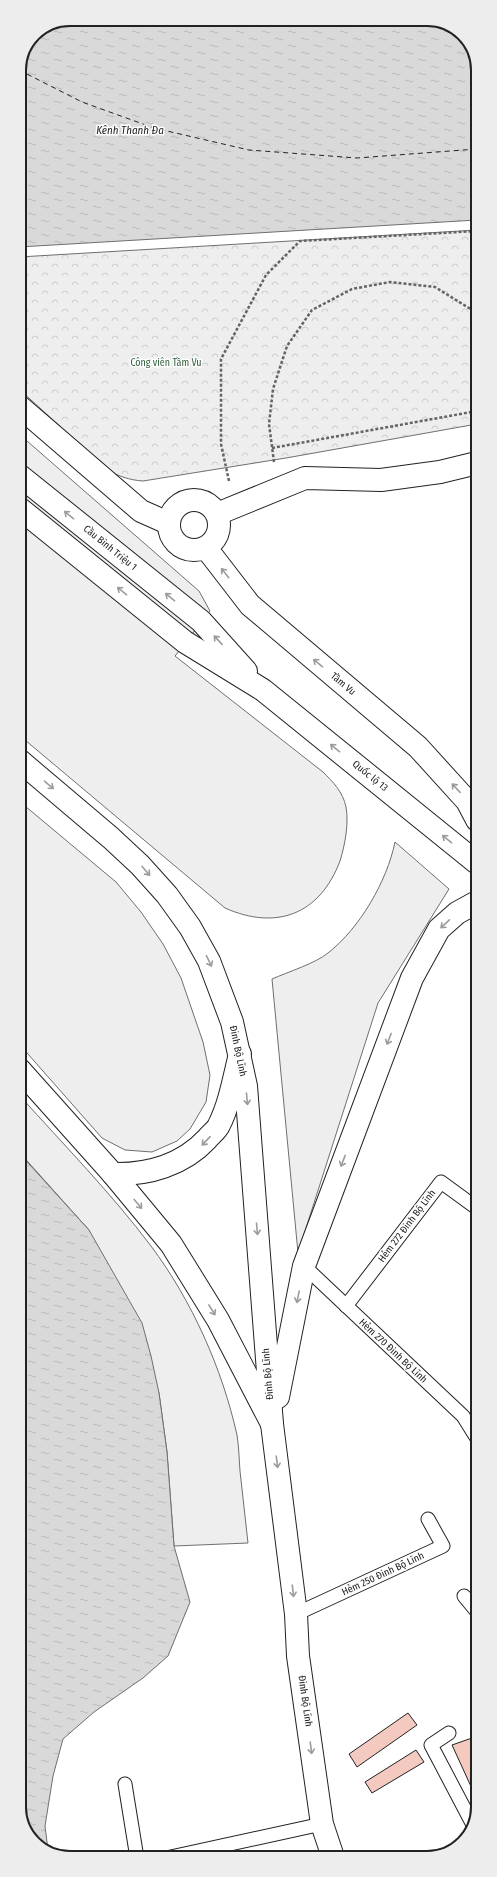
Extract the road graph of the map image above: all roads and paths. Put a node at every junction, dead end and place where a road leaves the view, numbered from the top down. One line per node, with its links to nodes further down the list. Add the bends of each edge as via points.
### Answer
1 (471, 231): 7 (path, via 300,241 266,275 220,359)
2 (471, 309): 4 (path, via 434,287 390,282 352,289 312,310 287,346 273,389 269,424 272,448)
3 (26, 412): 9 (main road, via 141,511)
4 (471, 413)
5 (471, 464): 7 (main road, via 440,472 380,480 305,478)
6 (26, 481): 11 (main road, Cầu Bình Triệu 1, one-way to 6)
7 (226, 511): 9 (main road, via 191,499 180,503); 10 (main road, via 214,541)
8 (26, 514): 12 (main road, Quốc lộ 13, one-way to 8, via 185,642)
9 (168, 523): 10 (main road, via 175,542 184,549 195,551)
10 (206, 548): 14 (main road, Tầm Vu, one-way to 10, via 418,747 250,605)
11 (201, 621): 12 (main road, Quốc lộ 13, one-way to 11)
12 (263, 690): 15 (main road, Quốc lộ 13, one-way to 12)
13 (26, 766): 17 (main road, Đinh Bộ Lĩnh, one-way to 17, via 112,838 167,895 190,927 209,961 230,1016)
14 (471, 809)
15 (471, 858)
16 (471, 906): 21 (main road, Đinh Bộ Lĩnh, one-way to 21, via 457,913 439,929 412,978)
17 (240, 1054): 19 (main road, one-way to 19, via 219,1127 200,1147 179,1161 159,1168 134,1175); 23 (main road, Đinh Bộ Lĩnh, one-way to 23, via 246,1086)
18 (26, 1077): 19 (main road)
19 (113, 1174): 23 (main road, one-way to 23, via 171,1244 218,1320)
20 (471, 1204): 22 (lane, Hẻm 272 Đinh Bộ Lĩnh, via 441,1182)
21 (304, 1266): 22 (lane, Hẻm 270 Đinh Bộ Lĩnh); 23 (main road, Đinh Bộ Lĩnh, one-way to 23)
22 (346, 1306): 24 (lane, Hẻm 270 Đinh Bộ Lĩnh, via 462,1416)
23 (272, 1424): 28 (main road, Đinh Bộ Lĩnh, one-way to 28)
24 (471, 1430)
25 (428, 1519): 28 (lane, Hẻm 250 Đinh Bộ Lĩnh, via 443,1546)
26 (464, 1596): 27 (lane)
27 (471, 1604)
28 (296, 1614): 32 (main road, Đinh Bộ Lĩnh, one-way to 32, via 298,1656)
29 (449, 1733): 31 (lane, via 431,1745)
30 (126, 1784): 33 (lane)
31 (470, 1818)
32 (322, 1824): 34 (lane); 35 (main road, Đinh Bộ Lĩnh)
33 (136, 1851)
34 (198, 1851)
35 (331, 1851)

